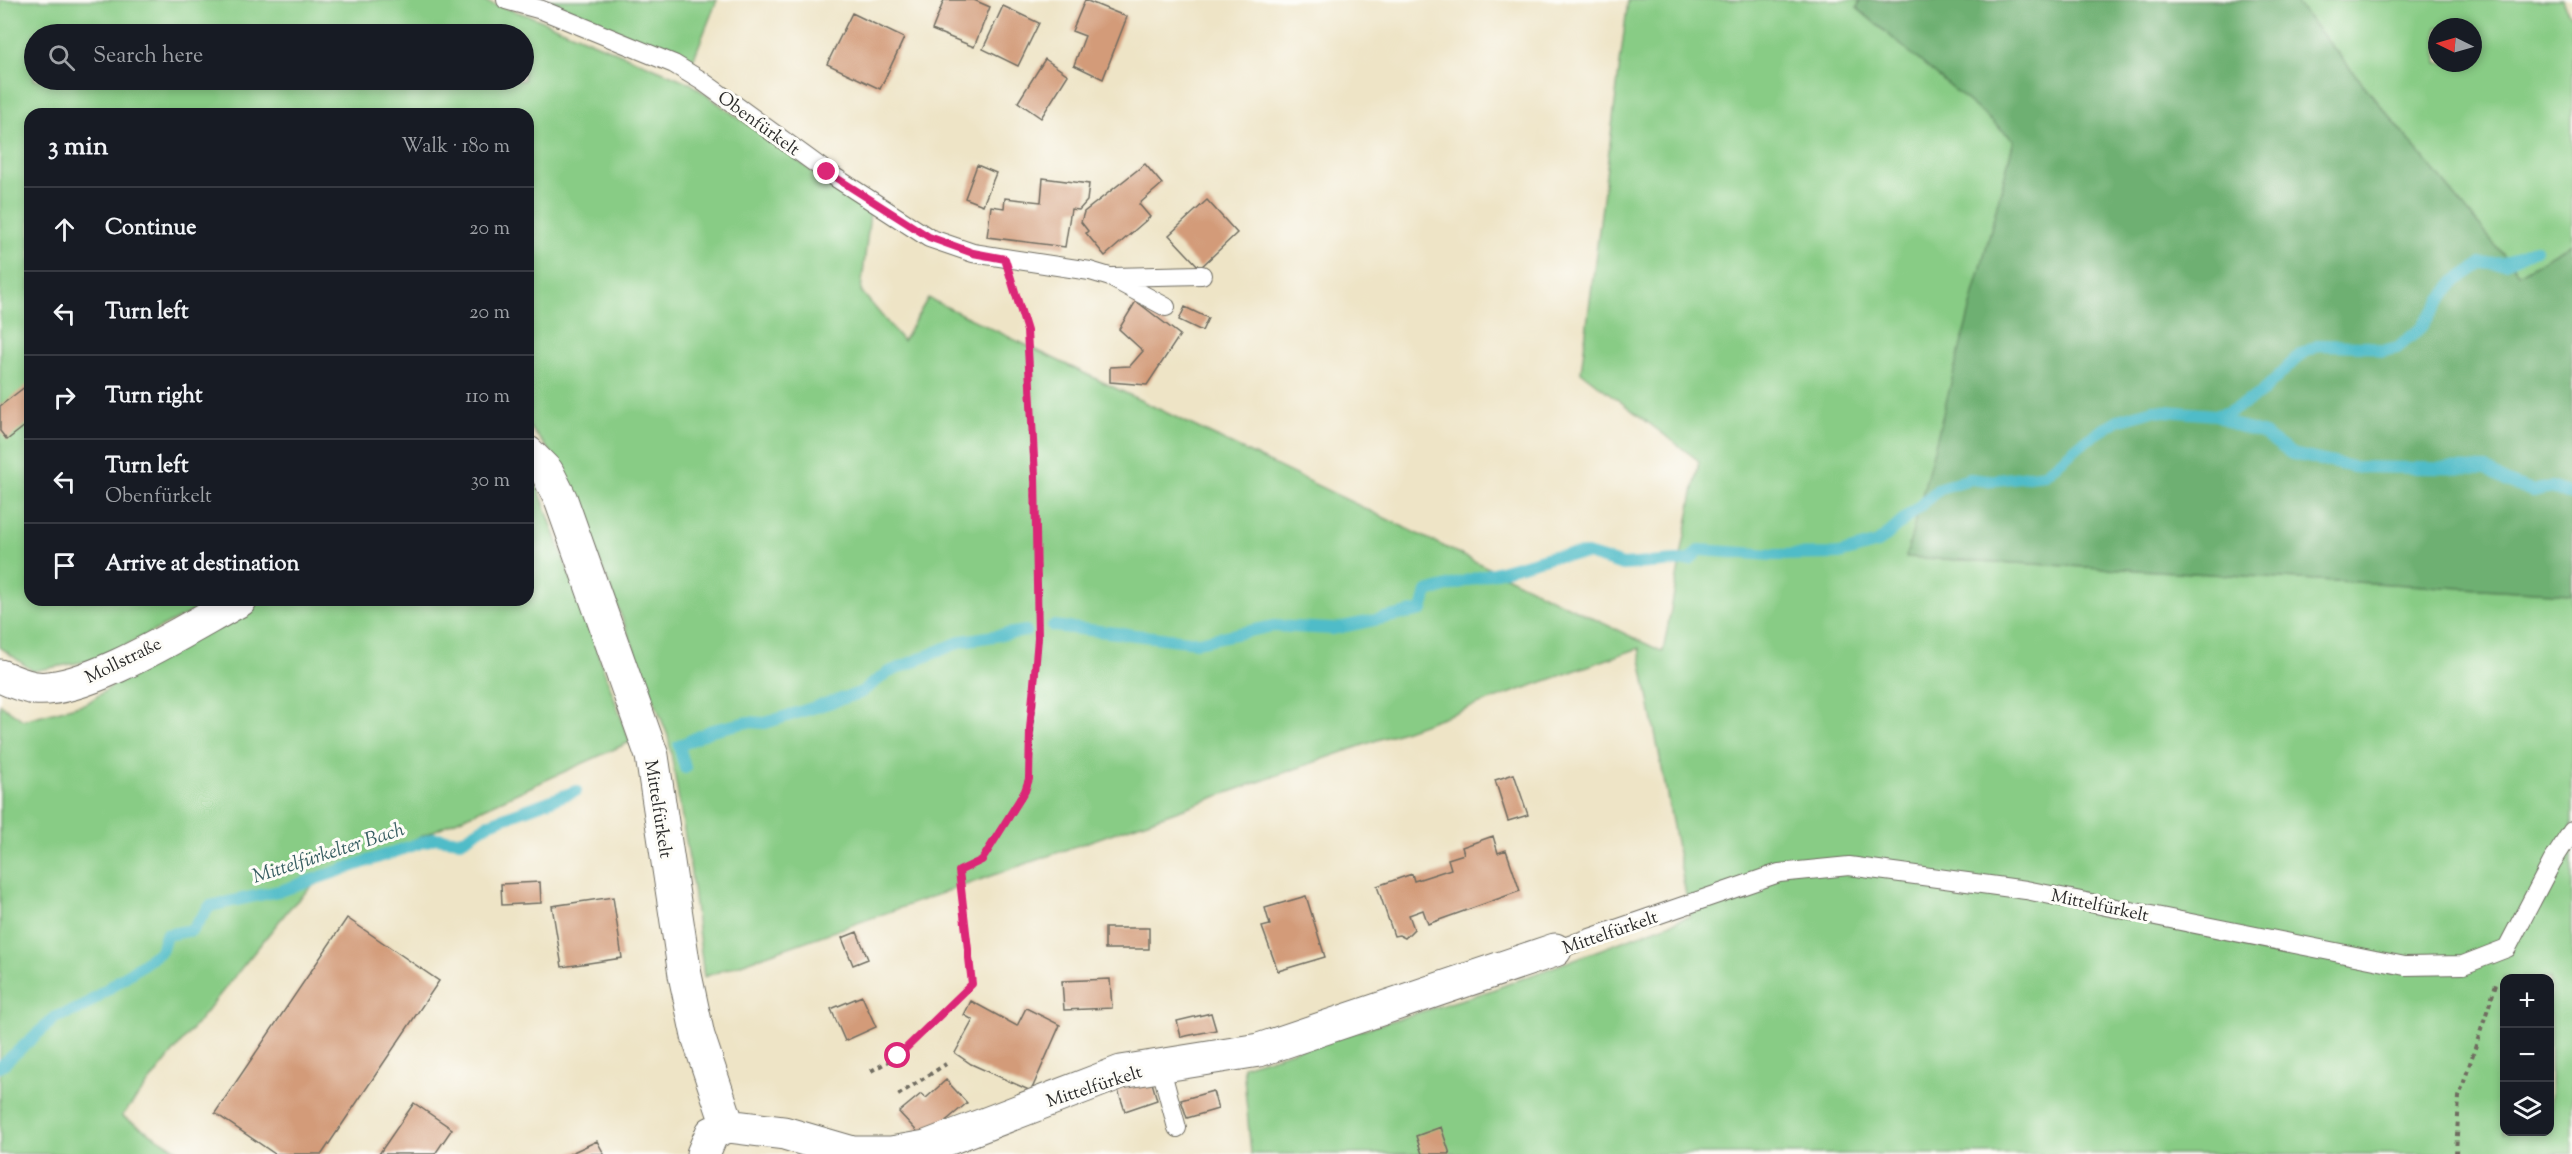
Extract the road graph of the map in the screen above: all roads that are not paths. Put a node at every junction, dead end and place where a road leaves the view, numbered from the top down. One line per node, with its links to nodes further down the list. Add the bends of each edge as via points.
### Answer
1 (506, 0): 3 (lane, Obenfürkelt, via 542,10 674,64 827,172 929,237 973,253)
2 (1202, 275): 3 (lane)
3 (1110, 277): 4 (lane)
4 (1166, 307)
5 (534, 459): 11 (street, Mittelfürkelt, via 547,472 561,500 652,756 687,985 698,1036)
6 (229, 606): 7 (street, Mollstraße, via 117,666 76,683 35,688)
7 (0, 676)
8 (2572, 831): 9 (lane, Mittelfürkelt, via 2507,948 2463,965 2404,966 2026,890 1849,866 1779,873)
9 (1555, 950): 10 (street, Mittelfürkelt, via 1259,1050)
10 (1160, 1065): 11 (street, Mittelfürkelt, via 1121,1072 926,1147 891,1153 853,1153 784,1133); 12 (lane)
11 (729, 1126): 13 (street, via 712,1133)
12 (1177, 1128)
13 (703, 1154)

